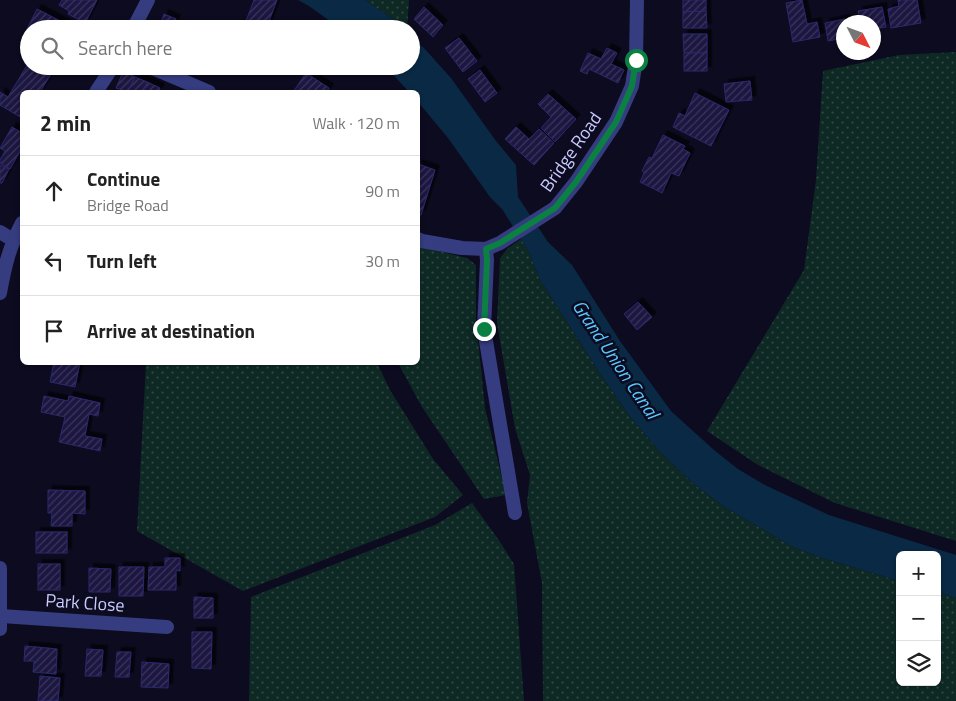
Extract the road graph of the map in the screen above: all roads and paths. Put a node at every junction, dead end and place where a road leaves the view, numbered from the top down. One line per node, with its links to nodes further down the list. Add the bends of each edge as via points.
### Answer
1 (148, 0): 3 (street)
2 (637, 0): 12 (street, Bridge Road, via 632,86 616,122 555,208)
3 (138, 20)
4 (106, 75): 6 (street)
5 (169, 75): 7 (street)
6 (97, 90)
7 (205, 90)
8 (20, 227): 11 (street)
9 (0, 232): 11 (street)
10 (420, 239): 12 (street, Bridge Road, via 462,248)
11 (13, 240): 13 (street)
12 (486, 249): 14 (street, via 484,329)
13 (0, 293)
14 (515, 513)
15 (0, 568): 16 (street)
16 (0, 623): 17 (street, Park Close)
17 (167, 627)

